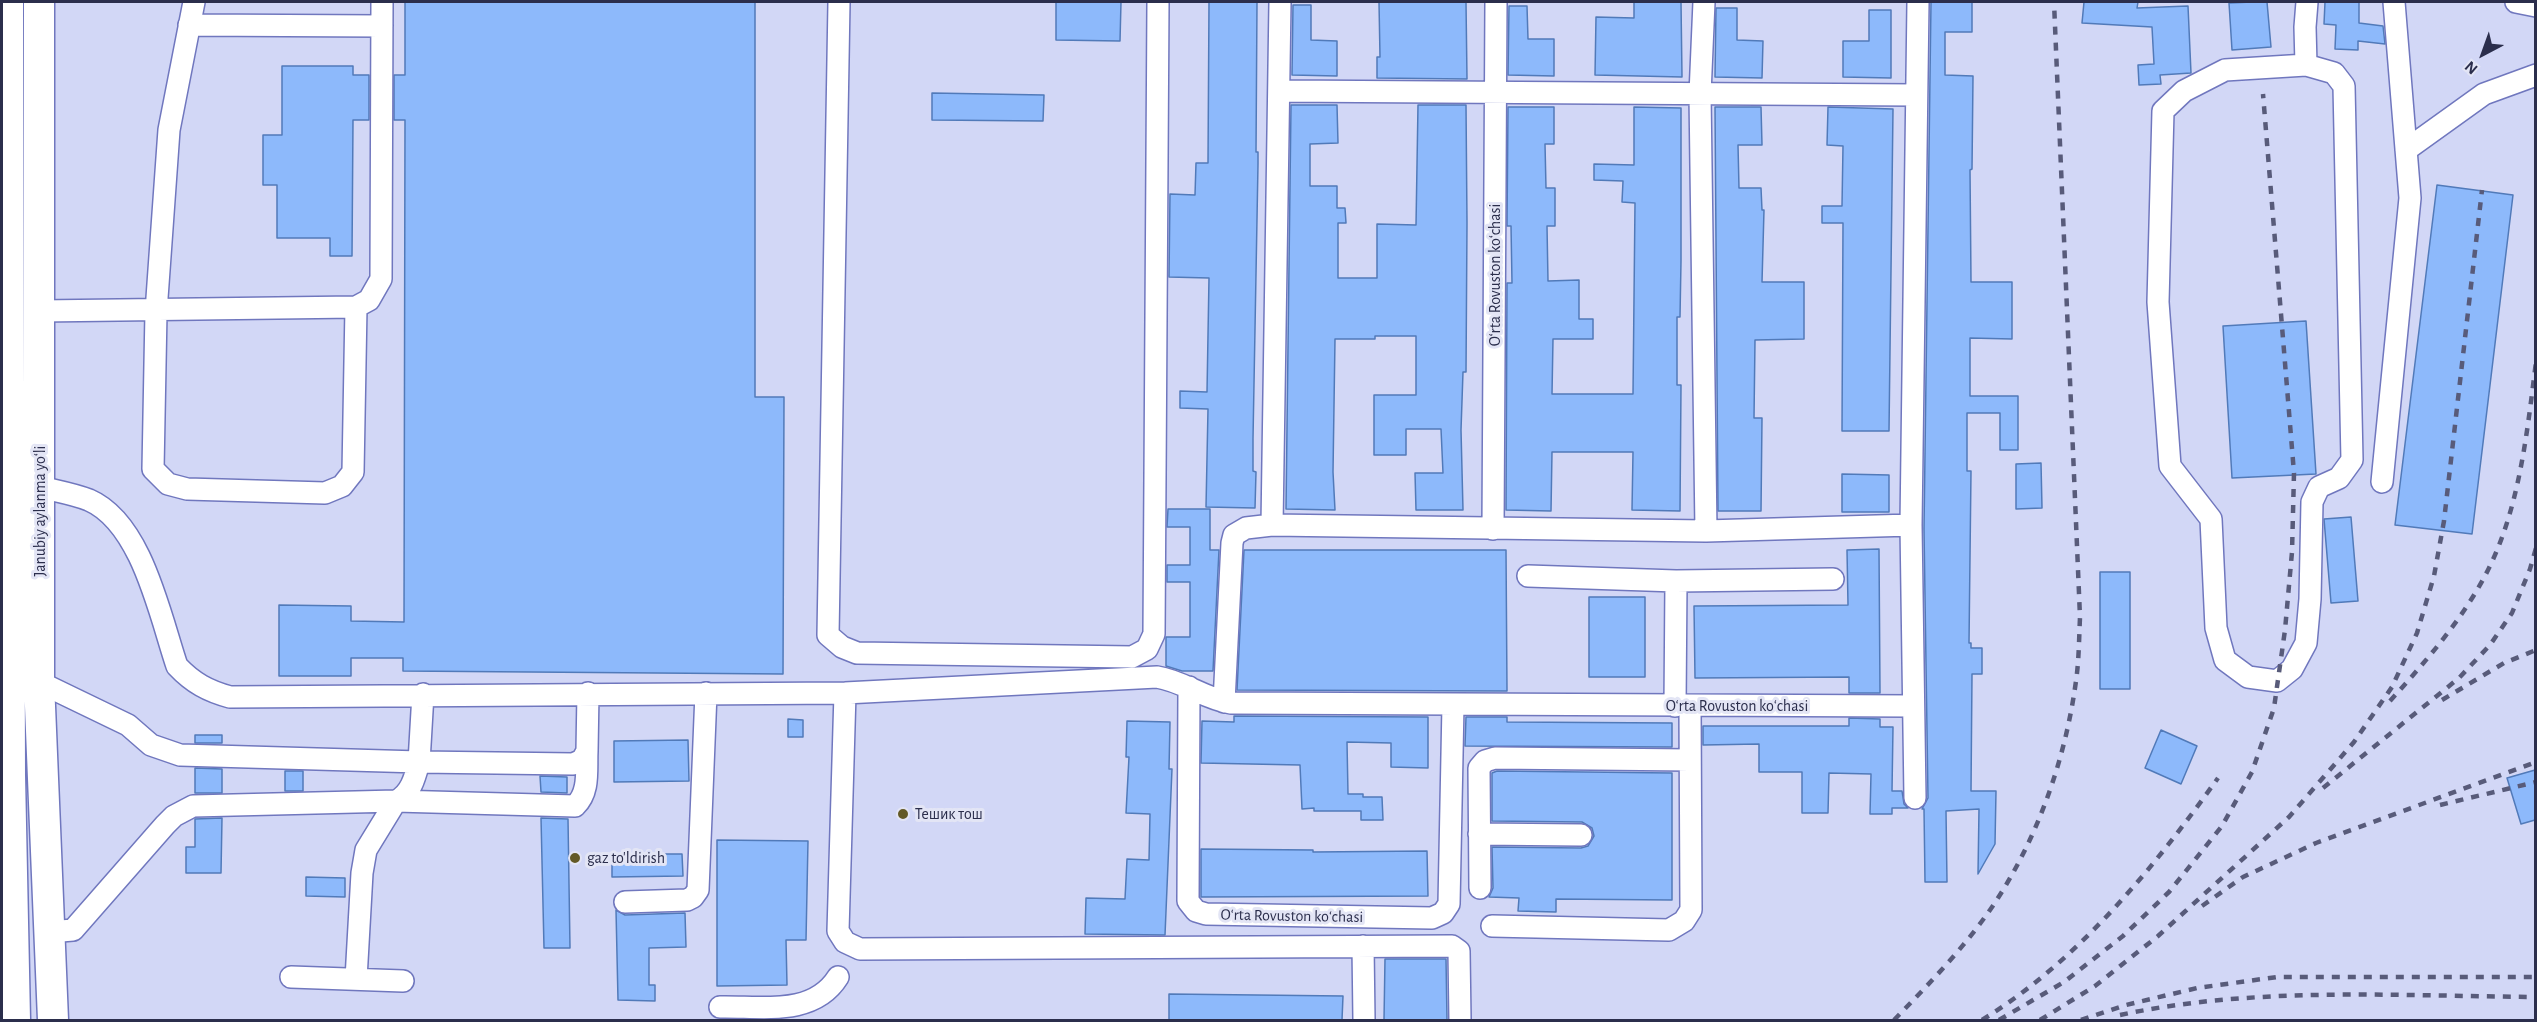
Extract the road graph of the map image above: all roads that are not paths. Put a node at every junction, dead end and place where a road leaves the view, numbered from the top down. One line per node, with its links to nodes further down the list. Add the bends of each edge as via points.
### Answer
1 (8, 2): 24 (highway, Janubiy aylanma yoʻli)
2 (39, 2): 26 (highway, Janubiy aylanma yoʻli)
3 (194, 2): 15 (street)
4 (382, 2): 16 (street)
5 (839, 2): 6 (street, via 828,635 857,653 1132,657 1147,649 1154,634)
6 (1158, 2)
7 (1280, 2): 19 (street)
8 (1496, 2): 20 (street, Oʻrta Rovuston koʻchasi)
9 (1704, 2): 21 (street)
10 (1918, 2): 22 (street)
11 (2307, 2): 17 (street)
12 (2394, 2): 23 (street)
13 (2516, 2): 14 (street)
14 (2535, 6)
15 (189, 25): 16 (street); 28 (street, via 169,130)
16 (382, 26): 25 (street, via 381,279 369,300)
17 (2306, 65): 17 (street, via 2225,70 2184,91 2163,111 2158,302 2170,465 2211,519 2216,628 2225,660 2248,677 2277,681 2292,669 2306,643 2312,502 2319,488 2339,478 2352,460 2344,86 2334,73)
18 (2535, 75): 23 (street, via 2484,94)
19 (1280, 91): 20 (street); 31 (street)
20 (1495, 92): 21 (street); 33 (street, Oʻrta Rovuston koʻchasi)
21 (1700, 94): 22 (street); 34 (street)
22 (1916, 95): 32 (street)
23 (2406, 150): 29 (street, via 2410,198)
24 (5, 228): 27 (highway, Janubiy aylanma yoʻli)
25 (356, 307): 28 (street); 28 (street, via 353,472 342,486 325,493 187,489 168,484 153,470)
26 (40, 311): 27 (highway); 28 (street); 30 (highway, Janubiy aylanma yoʻli)
27 (8, 312): 51 (highway, Janubiy aylanma yoʻli)
28 (156, 312)
29 (2382, 482)
30 (40, 487): 38 (highway, Janubiy aylanma yoʻli); 43 (street, via 88,500 123,529 138,550 177,666 207,690 230,697)
31 (1272, 525): 33 (street); 44 (street, via 1246,528 1234,535)
32 (1911, 525): 34 (street); 47 (street)
33 (1493, 529): 34 (street)
34 (1706, 531)
35 (1528, 576): 37 (street)
36 (1833, 579): 37 (street)
37 (1676, 581): 46 (street)
38 (39, 682): 50 (street, via 128,725 151,745 180,755); 59 (highway, Janubiy aylanma yoʻli)
39 (1189, 687): 42 (street, via 1157,676); 44 (street, Oʻrta Rovuston koʻchasi); 45 (street, Oʻrta Rovuston koʻchasi, via 1188,901 1196,911 1206,914 1432,918 1443,913 1449,904)
40 (588, 693): 41 (street); 43 (street); 48 (street)
41 (706, 693): 42 (street); 57 (street, via 698,890 687,900)
42 (845, 693): 60 (street, via 838,931 845,942 860,949)
43 (423, 694): 50 (street)
44 (1224, 702): 45 (street, Oʻrta Rovuston koʻchasi)
45 (1453, 705): 46 (street, Oʻrta Rovuston koʻchasi)
46 (1682, 706): 47 (street, Oʻrta Rovuston koʻchasi); 49 (street)
47 (1913, 706): 52 (street)
48 (587, 751): 50 (street, via 582,760 573,764); 53 (street, via 586,791 575,806)
49 (1690, 760): 54 (street, via 1485,761 1479,768); 58 (street, via 1691,910 1684,921 1669,930)
50 (419, 762): 53 (street, via 407,794)
51 (6, 782): 66 (highway, Janubiy aylanma yoʻli)
52 (1915, 798)
53 (396, 801): 59 (street, via 193,806 165,825 73,930); 63 (street, via 366,850)
54 (1479, 834): 55 (street); 56 (street)
55 (1581, 835)
56 (1480, 888)
57 (625, 902)
58 (1492, 926)
59 (49, 932): 67 (highway, Janubiy aylanma yoʻli)
60 (1363, 946): 68 (street); 69 (street, via 1452,946 1459,951)
61 (291, 977): 63 (street)
62 (838, 977): 65 (street, via 819,998 801,1006)
63 (356, 979): 64 (street)
64 (403, 981)
65 (720, 1007)
66 (15, 1020)
67 (53, 1020)
68 (1364, 1020)
69 (1460, 1020)

